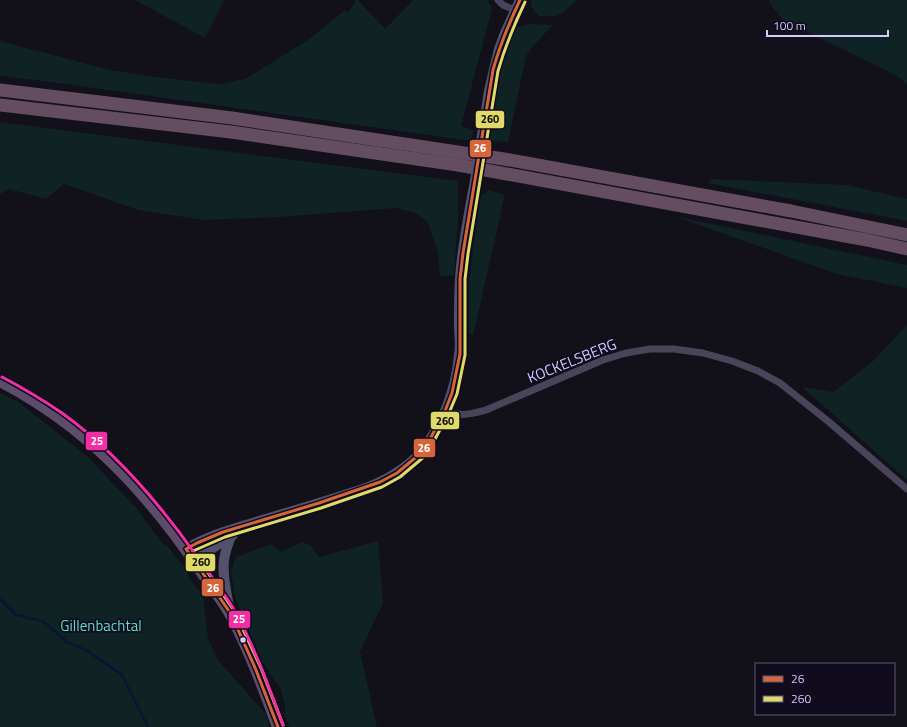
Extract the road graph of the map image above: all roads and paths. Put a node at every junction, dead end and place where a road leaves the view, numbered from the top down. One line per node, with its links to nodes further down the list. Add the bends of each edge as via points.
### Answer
1 (498, 0): 3 (street)
2 (520, 0): 3 (main road)
3 (515, 10): 9 (main road, bridge, via 499,49 489,91 460,279 460,354 452,393)
4 (0, 90): 6 (highway, via 232,118 504,159 791,211)
5 (0, 105): 7 (highway, via 231,132 458,165)
6 (907, 235)
7 (907, 249)
8 (0, 381): 10 (main road, via 60,417 109,459)
9 (445, 411): 11 (street, KOCKELSBERG, via 463,415 486,410 603,360 626,353 650,349 703,353 758,371 780,383); 12 (main road, via 421,453 396,473 364,488)
10 (138, 489): 14 (main road); 16 (main road, via 202,580)
11 (907, 489)
12 (250, 524): 13 (main road); 14 (main road, via 197,542)
13 (232, 536): 14 (main road, via 205,553); 15 (main road, via 224,561)
14 (186, 549): 15 (main road)
15 (230, 614): 16 (main road)
16 (256, 670): 17 (main road)
17 (278, 727)

